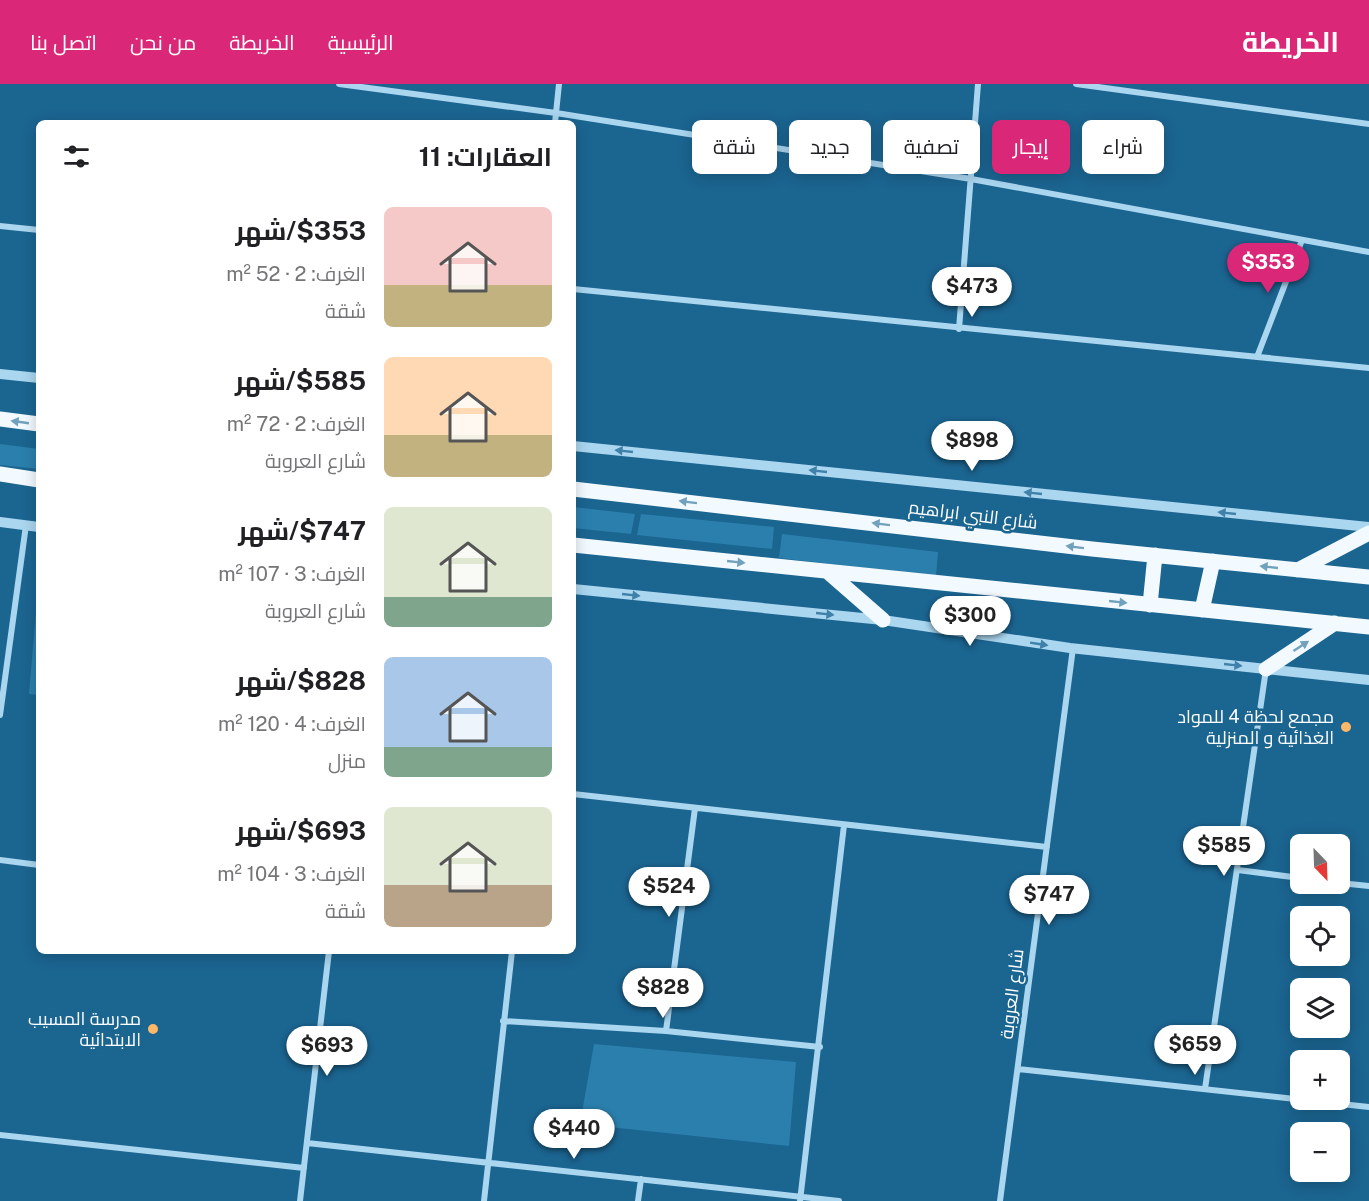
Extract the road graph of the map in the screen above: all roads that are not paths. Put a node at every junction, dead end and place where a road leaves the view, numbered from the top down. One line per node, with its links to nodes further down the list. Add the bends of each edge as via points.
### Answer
1 (339, 84): 5 (street)
2 (559, 84): 5 (street)
3 (978, 84): 8 (street)
4 (1076, 84): 7 (street)
5 (556, 113): 6 (street); 8 (street)
6 (555, 120)
7 (1369, 124)
8 (971, 179): 11 (street); 14 (street)
9 (0, 226): 10 (street)
10 (36, 230)
11 (1302, 240): 12 (street); 15 (street)
12 (1369, 252)
13 (576, 288): 14 (street)
14 (959, 329): 15 (street)
15 (1257, 357): 16 (street)
16 (1369, 368)
17 (0, 374): 18 (street)
18 (36, 378)
19 (0, 419): 20 (main road, one-way to 19)
20 (36, 424)
21 (576, 446): 28 (street, one-way to 21)
22 (0, 474): 23 (main road)
23 (36, 480)
24 (576, 489): 31 (main road, شارع النبي ابراهيم, one-way to 24)
25 (0, 522): 26 (street)
26 (26, 525): 27 (street); 45 (street)
27 (36, 527)
28 (1369, 527)
29 (1369, 533): 33 (main road)
30 (576, 545): 34 (main road, one-way to 34)
31 (1155, 555): 32 (main road, شارع النبي ابراهيم); 37 (main road)
32 (1213, 561): 33 (main road, شارع النبي ابراهيم, one-way to 32); 38 (main road)
33 (1298, 570): 35 (main road, شارع النبي ابراهيم)
34 (828, 572): 37 (main road, one-way to 37); 39 (main road)
35 (1369, 577)
36 (576, 589): 39 (street, one-way to 39)
37 (1150, 605): 38 (main road)
38 (1202, 610): 40 (main road)
39 (883, 620): 42 (street, one-way to 42)
40 (1335, 623): 41 (main road); 43 (main road, one-way to 40)
41 (1369, 627)
42 (1073, 648): 43 (street, one-way to 43); 49 (street, شارع العروبة)
43 (1266, 669): 44 (street); 52 (street)
44 (1369, 680)
45 (0, 715)
46 (576, 794): 47 (street)
47 (695, 808): 48 (street); 59 (street)
48 (844, 825): 49 (street); 60 (street)
49 (1047, 847): 61 (street, شارع العروبة)
50 (0, 860): 51 (street)
51 (36, 865)
52 (1238, 870): 53 (street); 62 (street)
53 (1290, 877)
54 (1350, 884): 55 (street)
55 (1369, 886)
56 (329, 954): 65 (street)
57 (512, 954): 58 (street)
58 (503, 1021): 59 (street); 66 (street)
59 (666, 1031): 60 (street)
60 (819, 1047): 69 (street)
61 (1018, 1069): 62 (street); 74 (street, شارع العروبة)
62 (1204, 1089): 63 (street)
63 (1369, 1107)
64 (0, 1135): 67 (street)
65 (307, 1143): 66 (street); 67 (street)
66 (488, 1163): 68 (street); 71 (street)
67 (304, 1168): 70 (street)
68 (640, 1179): 69 (street); 72 (street)
69 (800, 1199): 73 (street)
70 (300, 1201)
71 (484, 1201)
72 (638, 1201)
73 (839, 1201)
74 (1000, 1201)

